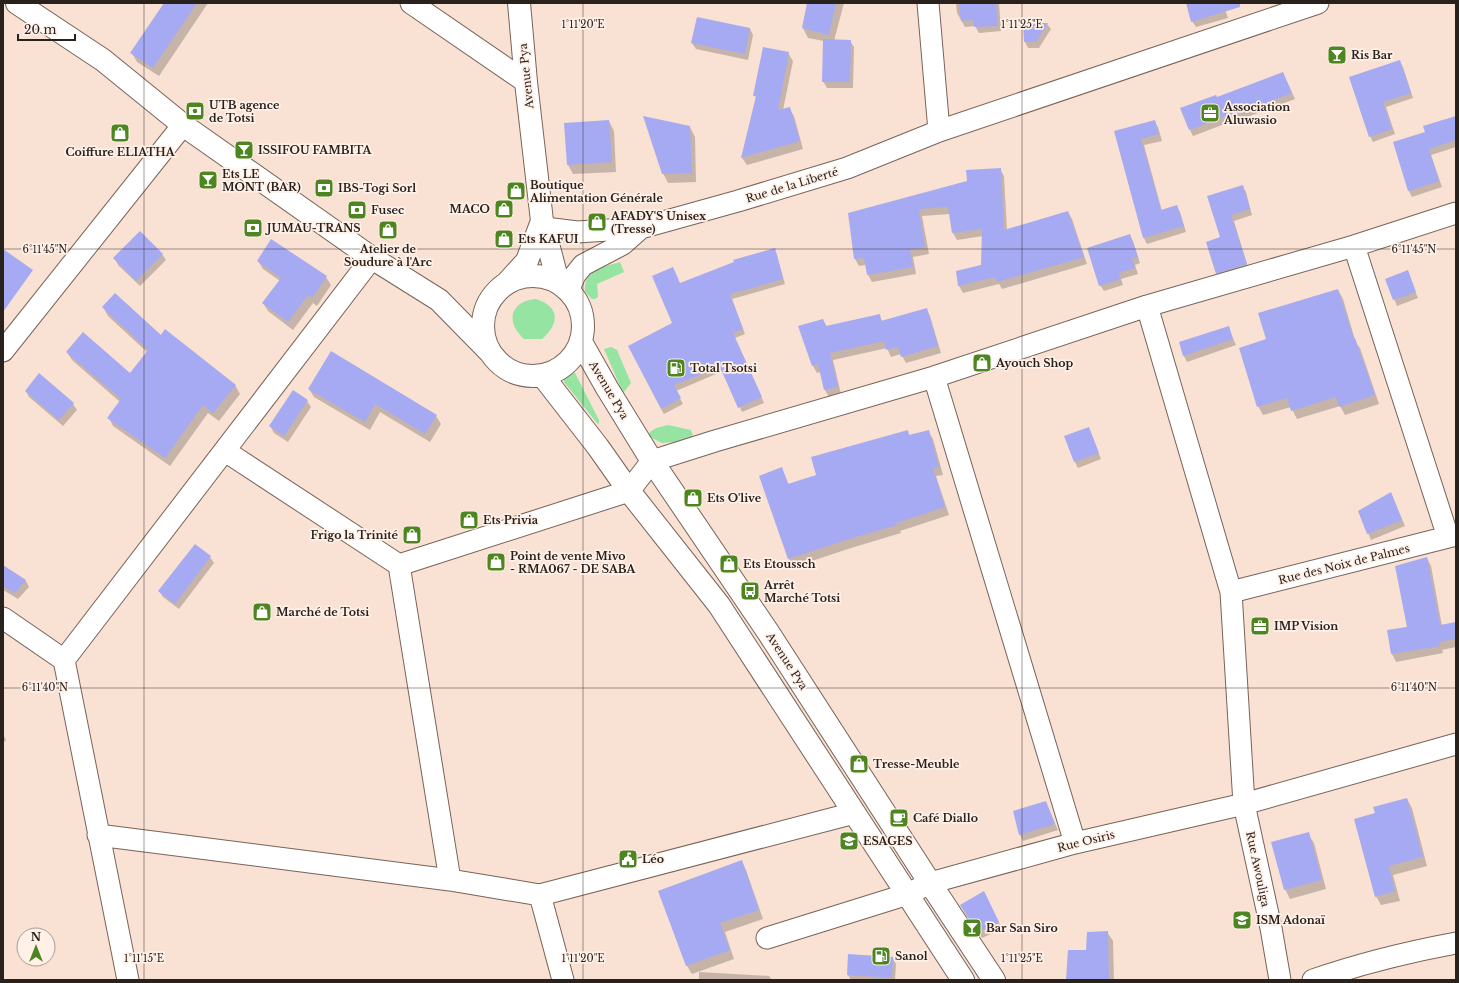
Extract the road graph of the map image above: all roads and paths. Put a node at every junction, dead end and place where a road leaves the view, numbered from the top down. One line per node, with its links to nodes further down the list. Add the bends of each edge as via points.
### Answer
1 (17, 3): 9 (main road, via 103,60)
2 (411, 3): 8 (street)
3 (519, 3): 8 (main road, Avenue Pya)
4 (928, 3): 11 (street)
5 (1318, 3): 7 (street, Rue de la Liberté)
6 (3, 10): 9 (main road, via 95,69)
7 (1272, 10): 11 (street, Rue de la Liberté)
8 (526, 82): 13 (main road, Avenue Pya)
9 (148, 96): 10 (main road)
10 (183, 125): 16 (main road); 23 (street)
11 (939, 131): 14 (street, Rue de la Liberté, via 847,168)
12 (1456, 213): 15 (street)
13 (544, 224): 14 (street, via 577,232); 17 (main road, via 527,261); 18 (main road, Avenue Pya)
14 (641, 228): 18 (street, via 623,244 582,265)
15 (1354, 246): 20 (street); 30 (street)
16 (372, 258): 19 (main road); 27 (street)
17 (507, 283): 18 (main road, via 524,277 541,277); 21 (main road, via 491,298)
18 (563, 287): 22 (main road, via 576,301 582,314 584,328)
19 (439, 300): 21 (main road); 24 (main road)
20 (1146, 306): 26 (street); 32 (street, Rue Awouliga)
21 (485, 310): 24 (main road, via 483,331)
22 (581, 342): 25 (main road, via 572,358 558,369); 28 (main road, Avenue Pya)
23 (3, 351)
24 (489, 351): 25 (main road, via 511,372 526,376)
25 (542, 375): 29 (main road)
26 (934, 378): 28 (street); 39 (street)
27 (224, 451): 31 (street); 34 (street)
28 (652, 461): 29 (street); 41 (main road, Avenue Pya, via 760,620)
29 (629, 491): 31 (street); 37 (main road, via 719,605)
30 (1452, 536): 32 (street, Rue des Noix de Palmes)
31 (399, 565): 40 (street)
32 (1231, 592): 36 (street, Rue Awouliga)
33 (3, 618): 34 (street)
34 (64, 660): 38 (street)
35 (1456, 744): 36 (street, Rue Osiris)
36 (1244, 804): 39 (street, Rue Osiris); 50 (street, Rue Awouliga)
37 (854, 813): 42 (main road); 43 (street)
38 (98, 835): 40 (street); 46 (street)
39 (1075, 843): 41 (street, Rue Osiris)
40 (450, 880): 43 (street)
41 (930, 883): 42 (street, Rue Osiris); 49 (main road, Avenue Pya)
42 (908, 894): 44 (street, Rue Osiris); 48 (main road)
43 (540, 895): 47 (street)
44 (767, 938)
45 (1456, 943): 51 (street)
46 (128, 980)
47 (564, 980)
48 (963, 980)
49 (994, 980)
50 (1280, 980)
51 (1313, 980)

